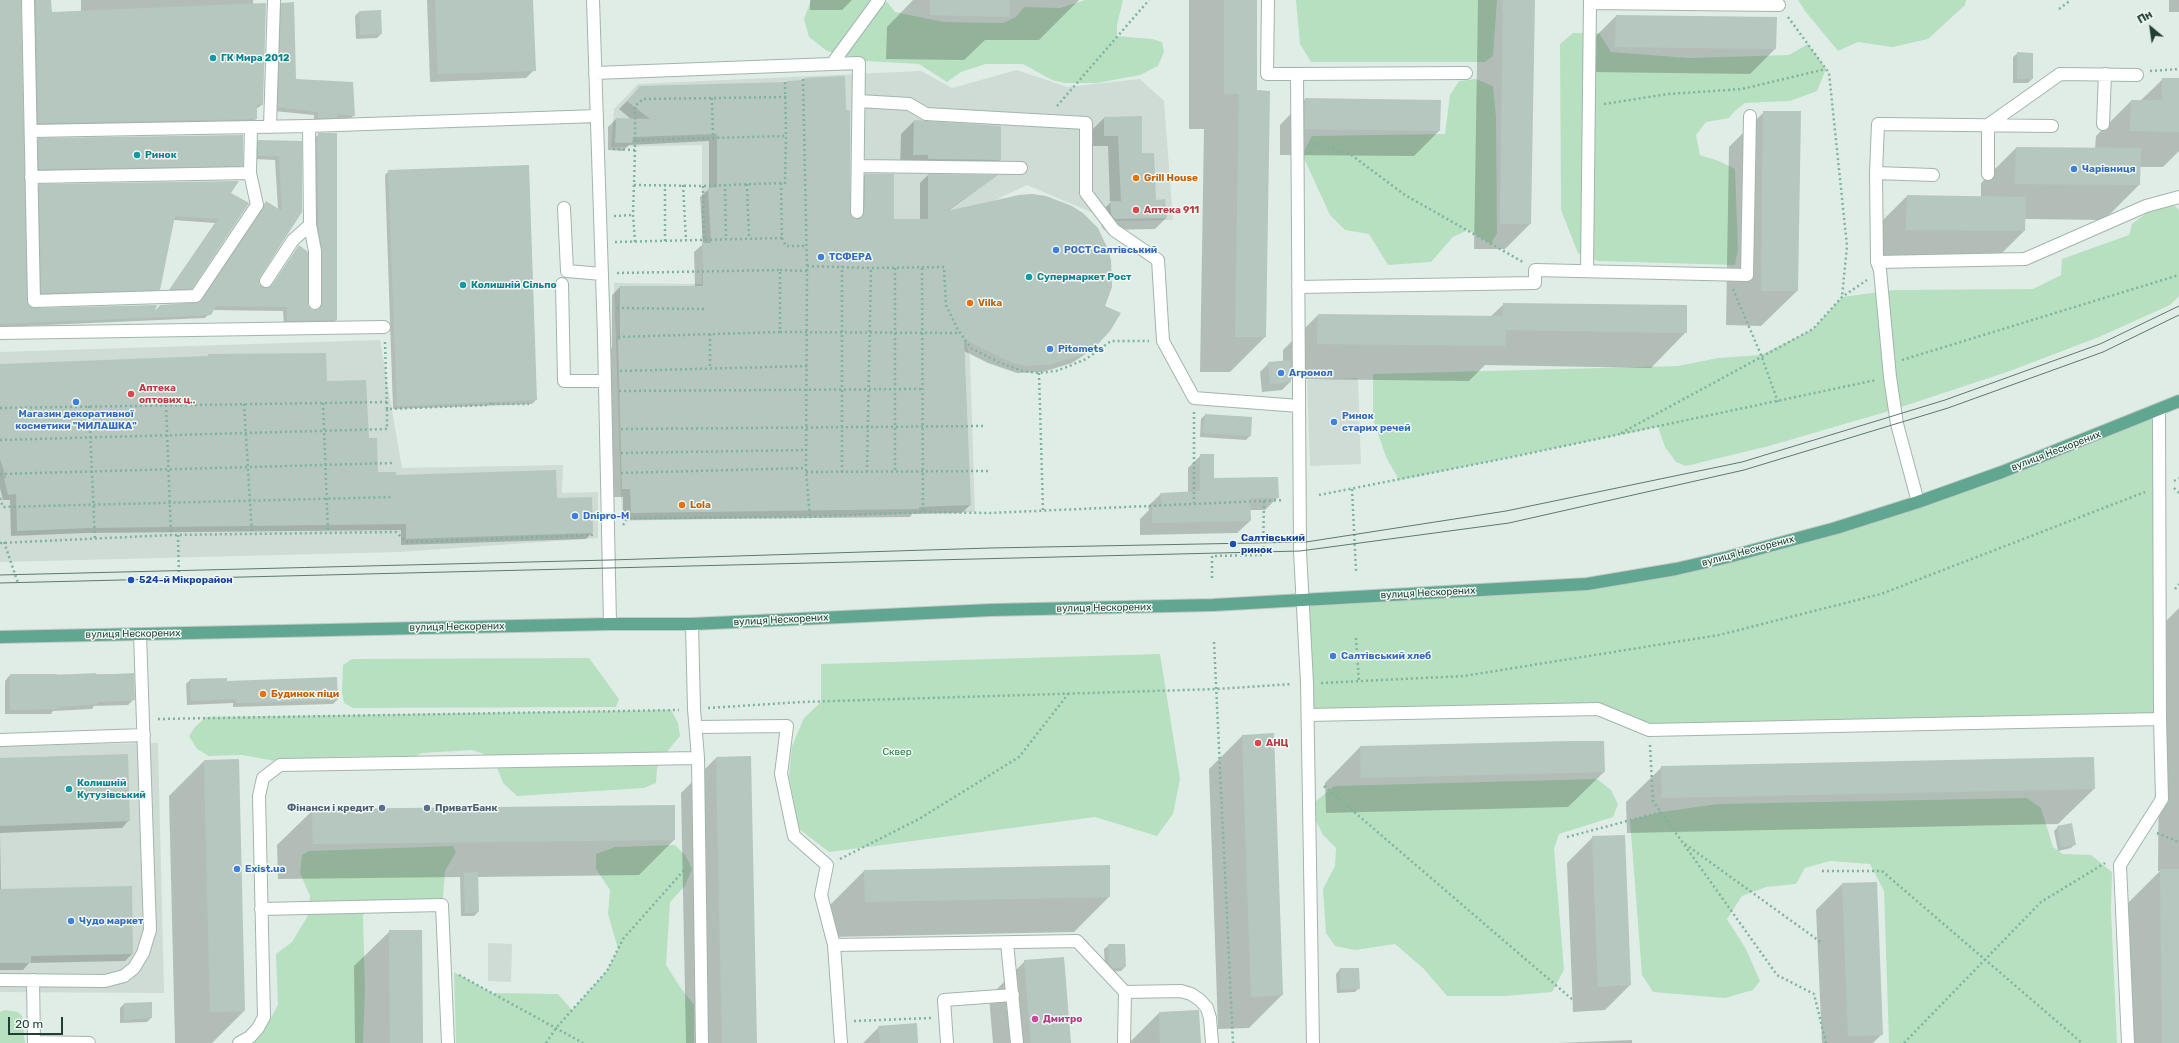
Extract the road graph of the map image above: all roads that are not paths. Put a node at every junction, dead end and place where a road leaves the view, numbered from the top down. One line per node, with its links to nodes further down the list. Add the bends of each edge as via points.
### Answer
1 (28, 0): 23 (lane)
2 (274, 0): 22 (lane)
3 (593, 0): 9 (lane)
4 (879, 0): 8 (lane)
5 (1268, 0): 11 (lane, via 1267,74)
6 (1591, 1): 7 (lane); 36 (lane)
7 (1779, 5)
8 (832, 64): 9 (lane); 14 (lane, via 859,63)
9 (595, 72): 15 (lane)
10 (1466, 73): 11 (lane)
11 (1297, 74): 40 (lane)
12 (2104, 74): 13 (lane); 17 (lane); 18 (lane, via 2060,74)
13 (2138, 75)
14 (859, 102): 24 (lane); 46 (lane, via 909,104 926,114 1086,123 1086,193 1114,230 1158,260 1163,341 1194,398)
15 (597, 116): 19 (lane); 37 (lane)
16 (1750, 116): 36 (lane, via 1747,275)
17 (2103, 124)
18 (1988, 125): 20 (lane); 27 (lane, via 1878,124); 28 (lane)
19 (309, 126): 22 (lane); 34 (lane)
20 (2052, 126)
21 (251, 127): 22 (lane); 23 (lane); 26 (lane)
22 (270, 127)
23 (31, 131): 30 (lane)
24 (858, 166): 25 (lane); 33 (lane)
25 (1022, 168)
26 (250, 173): 30 (lane); 30 (lane, via 257,205 196,296 52,301 34,301)
27 (1876, 173): 29 (lane); 35 (lane)
28 (1988, 174)
29 (1933, 175)
30 (31, 177)
31 (2179, 197): 35 (lane, via 2146,206 2025,259)
32 (564, 208): 37 (lane, via 567,271)
33 (857, 212)
34 (310, 225): 38 (lane, via 293,240); 41 (lane, via 315,251)
35 (1879, 266): 48 (lane, via 1897,424)
36 (1587, 271): 40 (lane, via 1535,270 1535,283)
37 (602, 274): 44 (lane)
38 (266, 281)
39 (562, 284): 44 (lane, via 564,381)
40 (1298, 287): 46 (lane)
41 (315, 303)
42 (384, 327): 43 (lane)
43 (0, 333)
44 (605, 381): 50 (lane)
45 (2179, 400): 47 (main road, вулиця Нескорених)
46 (1299, 406): 49 (lane, via 1300,551)
47 (2159, 410): 48 (main road, вулиця Нескорених); 55 (lane)
48 (1918, 502): 49 (main road, вулиця Нескорених, via 1836,528 1728,557 1622,579 1587,584)
49 (1304, 600): 51 (main road, вулиця Нескорених, via 1188,606 990,610); 54 (lane)
50 (610, 624): 51 (main road, вулиця Нескорених); 52 (main road, вулиця Нескорених)
51 (692, 624): 56 (lane)
52 (140, 634): 53 (main road, вулиця Нескорених); 57 (lane)
53 (0, 637)
54 (1308, 715): 55 (lane, via 1598,709 1649,730); 77 (lane)
55 (2160, 719): 78 (lane, via 2162,799 2120,865)
56 (696, 727): 59 (lane); 62 (lane, via 787,726 780,774 794,836 826,865 821,895)
57 (144, 735): 58 (lane); 64 (lane, via 150,930 143,953 134,968 124,976 105,981)
58 (0, 740)
59 (698, 758): 60 (lane, via 280,764 263,778 259,796); 71 (lane)
60 (261, 909): 69 (lane, via 264,1017 250,1037); 70 (lane, via 442,906)
61 (1008, 943): 62 (lane); 65 (lane, via 1077,941); 66 (lane)
62 (834, 945): 72 (lane)
63 (0, 980): 64 (lane)
64 (33, 980): 67 (lane)
65 (1124, 992): 75 (lane); 76 (lane, via 1181,991 1192,994 1207,1008)
66 (1013, 994): 73 (lane, via 944,1000); 74 (lane)
67 (34, 1042): 68 (lane)
68 (89, 1043)
69 (239, 1043)
70 (448, 1043)
71 (702, 1043)
72 (841, 1043)
73 (947, 1043)
74 (1017, 1043)
75 (1124, 1043)
76 (1212, 1043)
77 (1313, 1043)
78 (2128, 1043)

